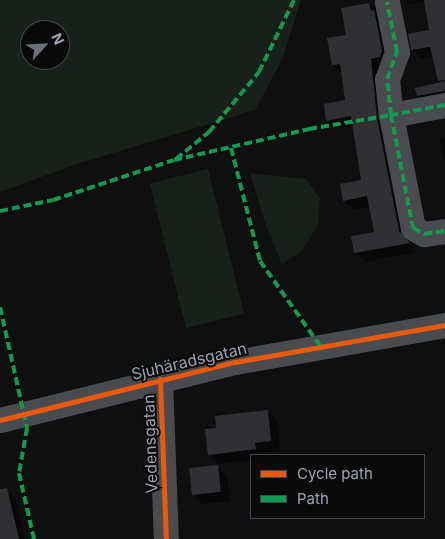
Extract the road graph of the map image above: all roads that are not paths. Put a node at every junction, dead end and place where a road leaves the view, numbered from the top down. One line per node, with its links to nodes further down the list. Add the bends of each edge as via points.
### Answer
1 (387, 2): 3 (street, via 397,52 387,79)
2 (445, 105): 3 (street)
3 (391, 115): 4 (street, via 413,228 424,234)
4 (445, 231)
5 (445, 325): 6 (street, Sjuhäradsgatan, via 235,362)
6 (160, 379): 7 (street, Sjuhäradsgatan); 8 (street, Vedensgatan)
7 (0, 420)
8 (166, 539)

